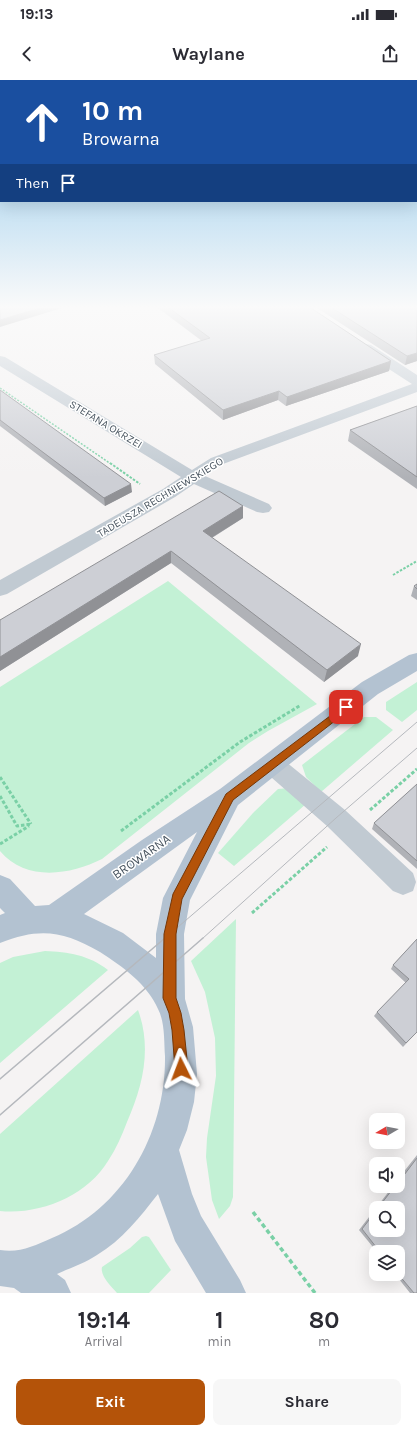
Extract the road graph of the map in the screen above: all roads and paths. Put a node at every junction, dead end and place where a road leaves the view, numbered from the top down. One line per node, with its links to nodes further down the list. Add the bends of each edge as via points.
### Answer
1 (8, 365): 6 (street, STEFANA OKRZEI)
2 (392, 365): 3 (street)
3 (417, 381)
4 (417, 387): 6 (street, TADEUSZA RECHNIEWSKIEGO, via 217,461)
5 (0, 388): 7 (path)
6 (192, 476): 7 (street, TADEUSZA RECHNIEWSKIEGO); 8 (street, STEFANA OKRZEI)
7 (160, 498): 11 (street, TADEUSZA RECHNIEWSKIEGO)
8 (263, 508)
9 (417, 561): 10 (path)
10 (393, 575)
11 (0, 589)
12 (417, 662): 14 (main road, BROWARNA, via 370,688)
13 (305, 703): 19 (path, via 240,742)
14 (272, 764): 17 (main road, BROWARNA); 21 (street, via 336,818)
15 (0, 777): 18 (path)
16 (0, 796): 18 (path, via 17,826)
17 (229, 797): 23 (main road, BROWARNA); 25 (main road, BROWARNA, via 177,898 170,934)
18 (31, 824): 20 (path)
19 (121, 831)
20 (0, 844)
21 (403, 882)
22 (0, 888): 23 (main road)
23 (42, 919): 24 (main road, BROWARNA); 25 (main road, via 89,930 115,944 142,966)
24 (0, 929)
25 (170, 998): 26 (main road, via 178,1030 181,1081 172,1128)
26 (163, 1151): 28 (main road, via 143,1186 116,1218 85,1243 48,1260); 30 (main road, via 188,1228)
27 (253, 1212): 31 (path)
28 (9, 1269): 29 (main road)
29 (52, 1293)
30 (227, 1293)
31 (315, 1293)

